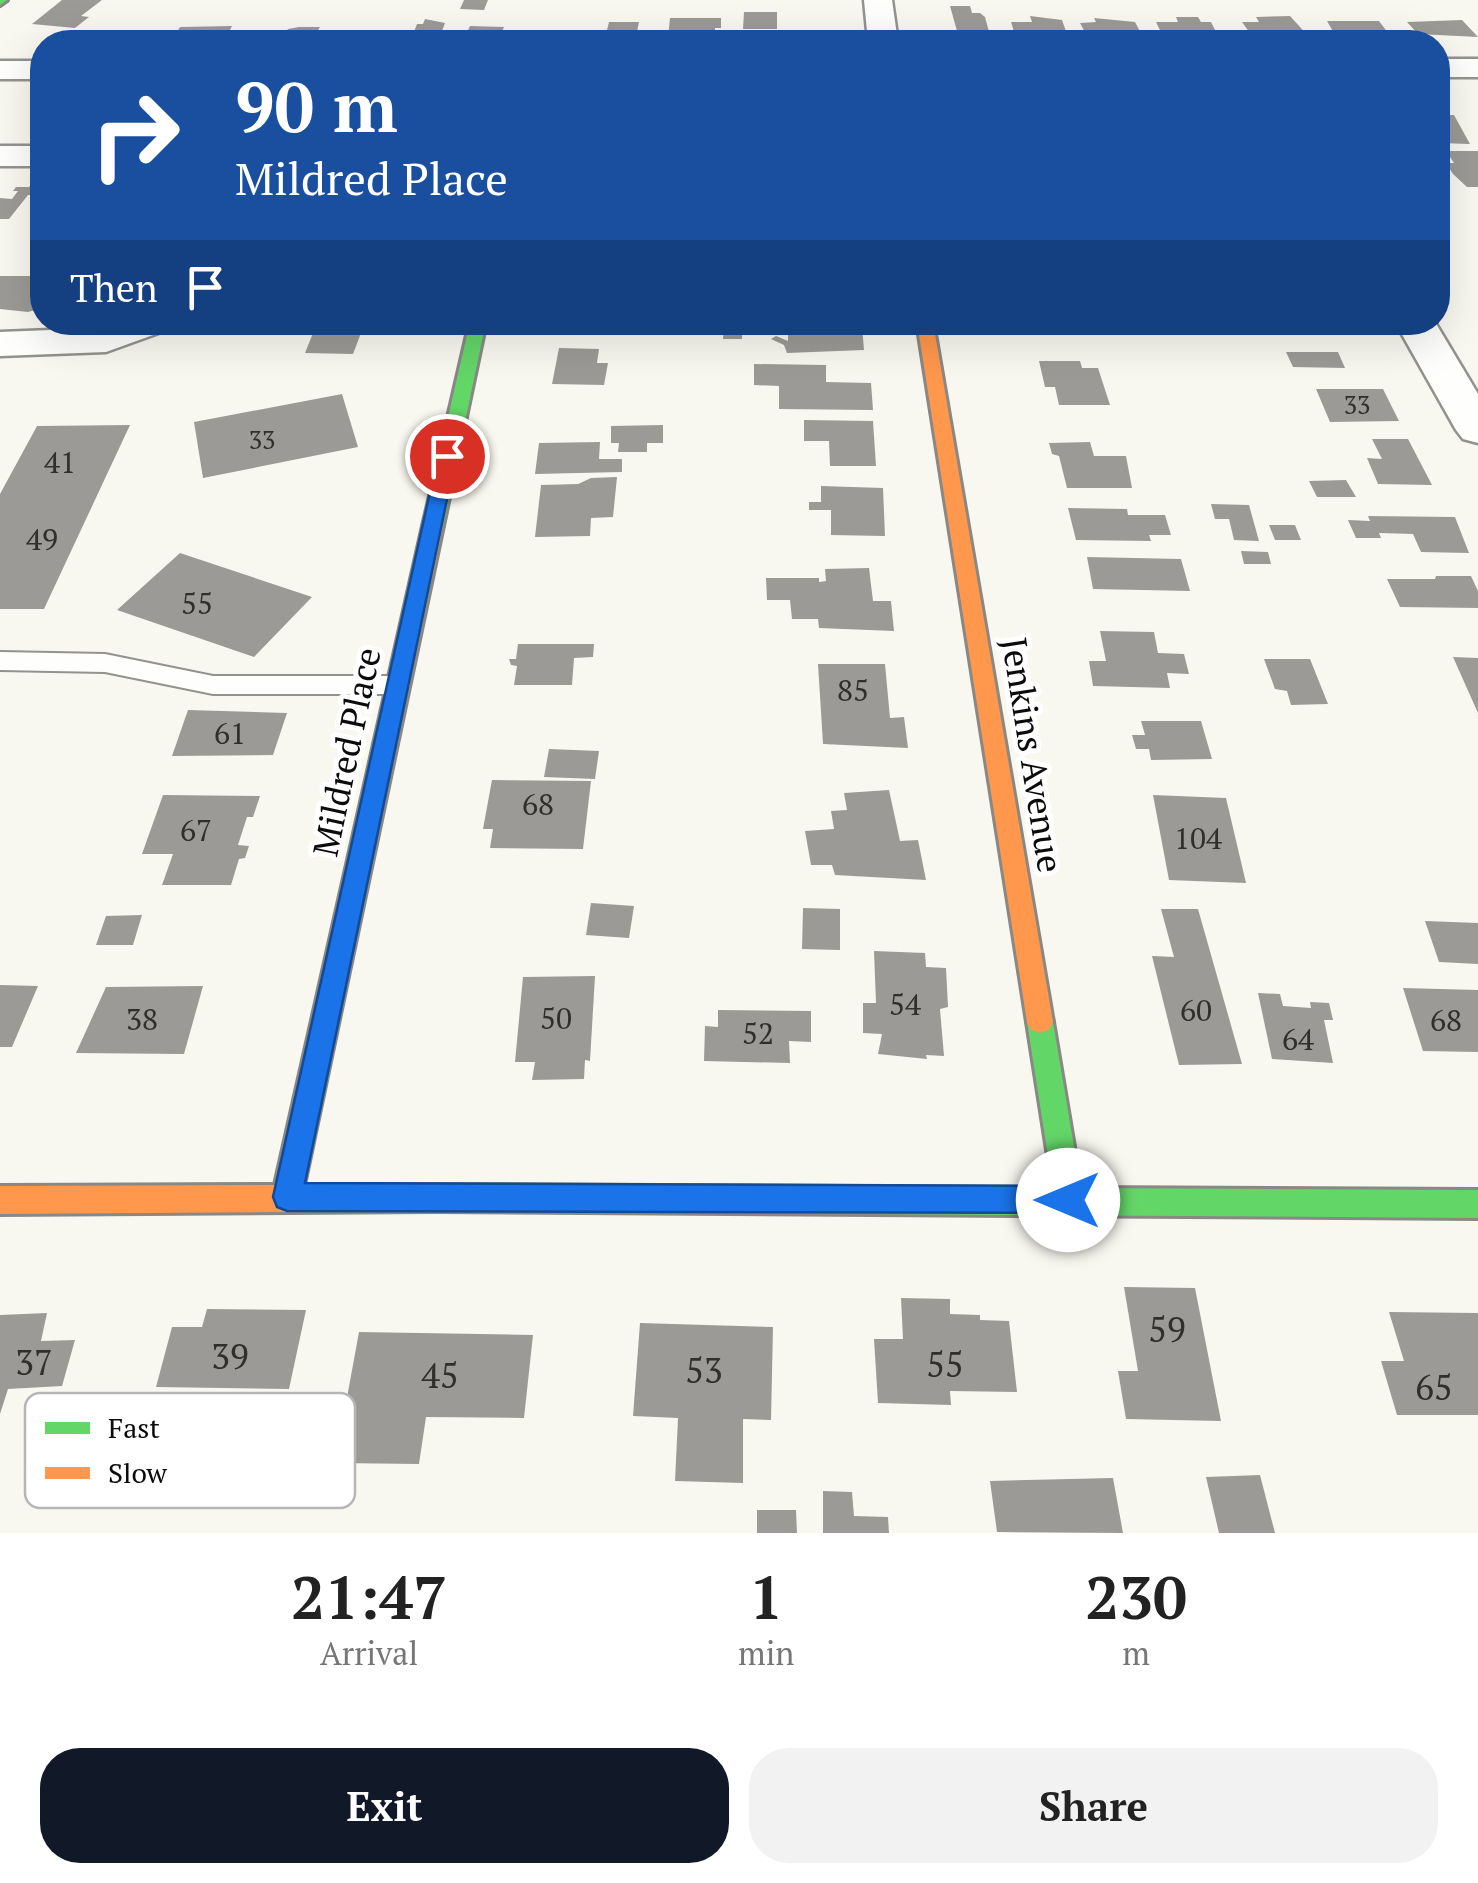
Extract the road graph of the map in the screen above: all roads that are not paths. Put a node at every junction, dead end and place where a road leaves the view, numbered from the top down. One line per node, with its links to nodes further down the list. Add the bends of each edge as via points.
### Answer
1 (878, 0): 2 (street)
2 (882, 30)
3 (1450, 68): 4 (street)
4 (1478, 68)
5 (0, 70): 6 (street)
6 (30, 70)
7 (0, 156): 8 (street)
8 (30, 156)
9 (119, 335): 13 (street)
10 (475, 335): 16 (street, Mildred Place)
11 (927, 335): 19 (street, Jenkins Avenue)
12 (1423, 335): 14 (street)
13 (0, 344)
14 (1478, 430)
15 (0, 661): 16 (lane, via 105,663 213,685)
16 (396, 686): 17 (street, Mildred Place)
17 (287, 1197): 18 (street); 19 (street)
18 (0, 1200)
19 (1068, 1200): 20 (street)
20 (1478, 1204)

